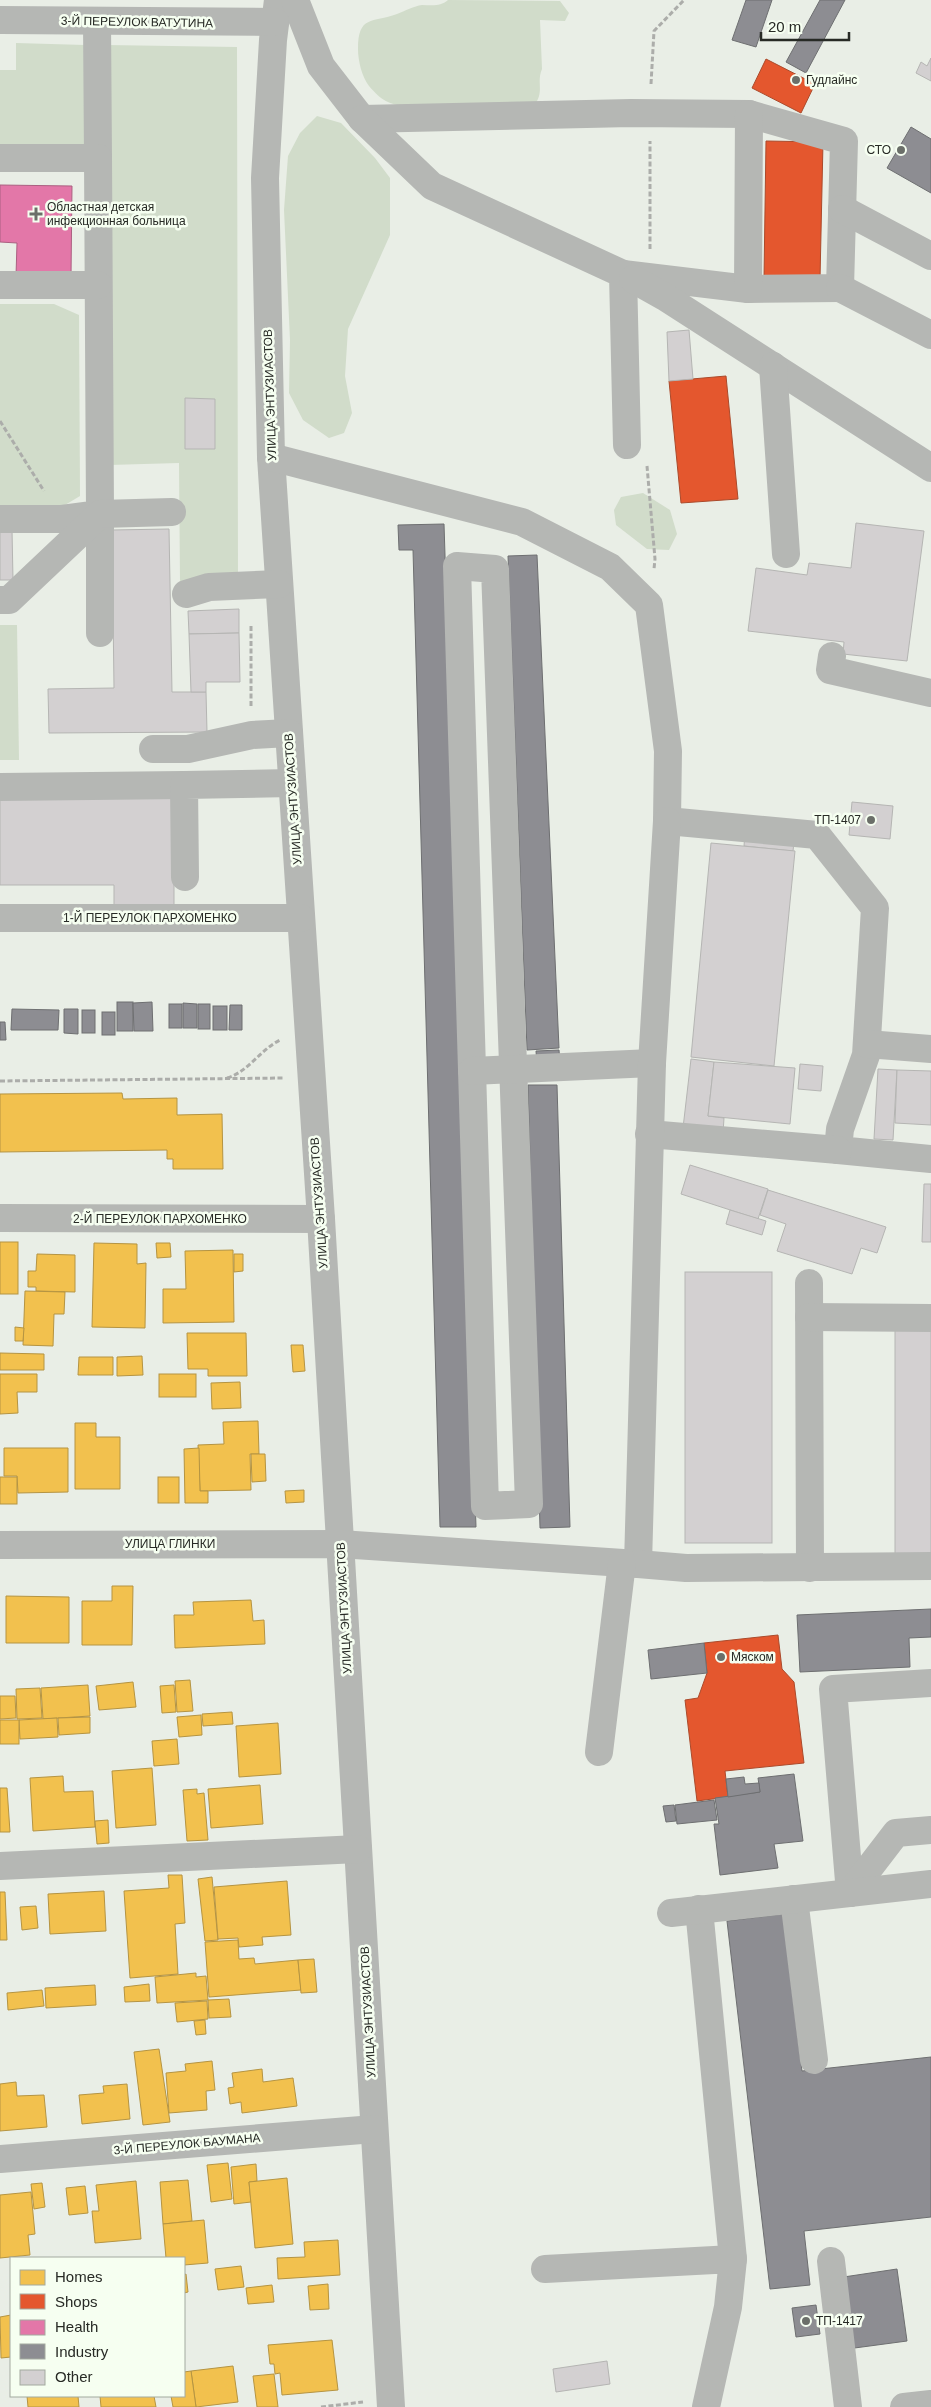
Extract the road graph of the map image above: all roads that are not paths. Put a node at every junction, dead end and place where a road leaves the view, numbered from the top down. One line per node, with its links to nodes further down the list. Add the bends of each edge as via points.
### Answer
1 (295, 0): 6 (street, via 321,66)
2 (276, 11): 4 (street, 3-Й ПЕРЕУЛОК ВАТУТИНА); 19 (street, УЛИЦА ЭНТУЗИАСТОВ, via 265,178)
3 (0, 20): 4 (street, 3-Й ПЕРЕУЛОК ВАТУТИНА)
4 (97, 21): 8 (street)
5 (749, 114): 6 (street, via 637,109); 9 (street, via 844,141); 15 (street)
6 (362, 119): 11 (street, via 432,186)
7 (0, 158): 8 (street)
8 (98, 158): 13 (street)
9 (842, 209): 10 (street); 14 (street)
10 (931, 256)
11 (636, 275): 15 (street); 17 (street); 18 (street)
12 (0, 285): 13 (street)
13 (98, 285): 22 (street)
14 (840, 288): 15 (street); 16 (street)
15 (748, 289)
16 (931, 335)
17 (772, 366): 20 (street); 24 (street)
18 (627, 445)
19 (271, 457): 25 (street, УЛИЦА ЭНТУЗИАСТОВ); 36 (street, via 522,522 610,567 649,605 668,751)
20 (931, 468)
21 (172, 512): 22 (street)
22 (100, 514): 23 (street, via 62,519); 27 (street, via 9,600); 28 (street)
23 (0, 520)
24 (786, 554)
25 (279, 584): 26 (street, via 209,587); 31 (street, УЛИЦА ЭНТУЗИАСТОВ)
26 (186, 594)
27 (0, 600)
28 (100, 633)
29 (832, 656): 30 (street, via 830,670)
30 (931, 694)
31 (289, 733): 32 (street, via 252,735 188,749); 33 (street, УЛИЦА ЭНТУЗИАСТОВ)
32 (152, 749)
33 (292, 783): 34 (street); 39 (street, УЛИЦА ЭНТУЗИАСТОВ)
34 (184, 785): 35 (street); 37 (street)
35 (0, 787)
36 (667, 821): 40 (street, via 817,835 875,908); 42 (street)
37 (185, 877)
38 (0, 918): 39 (street, 1-Й ПЕРЕУЛОК ПАРХОМЕНКО)
39 (301, 918): 49 (street, УЛИЦА ЭНТУЗИАСТОВ)
40 (867, 1044): 41 (street); 46 (street, via 840,1130)
41 (931, 1048)
42 (652, 1063): 43 (street); 45 (street)
43 (513, 1070): 44 (street); 44 (street, via 529,1504 485,1506); 44 (street, via 495,569 457,566)
44 (472, 1071)
45 (650, 1134): 46 (street); 55 (street)
46 (838, 1150): 47 (street)
47 (931, 1159)
48 (0, 1218): 49 (street, 2-Й ПЕРЕУЛОК ПАРХОМЕНКО)
49 (321, 1219): 53 (street, УЛИЦА ЭНТУЗИАСТОВ)
50 (809, 1283): 51 (street)
51 (809, 1317): 52 (street); 57 (street)
52 (931, 1318)
53 (340, 1544): 54 (street, УЛИЦА ГЛИНКИ); 55 (street, УЛИЦА ГЛИНКИ); 61 (street, УЛИЦА ЭНТУЗИАСТОВ)
54 (0, 1545)
55 (630, 1563): 57 (street, УЛИЦА ГЛИНКИ, via 686,1568); 59 (street)
56 (931, 1566): 57 (street, УЛИЦА ГЛИНКИ)
57 (810, 1568)
58 (931, 1683): 64 (street, via 833,1689)
59 (599, 1752)
60 (931, 1830): 64 (street, via 896,1833)
61 (358, 1849): 62 (street); 69 (street, УЛИЦА ЭНТУЗИАСТОВ)
62 (0, 1866)
63 (931, 1884): 64 (street)
64 (850, 1893): 65 (street)
65 (794, 1899): 66 (street); 68 (street)
66 (699, 1909): 67 (street); 71 (street)
67 (671, 1913)
68 (814, 2060)
69 (374, 2129): 70 (street, 3-Й ПЕРЕУЛОК БАУМАНА); 74 (street, УЛИЦА ЭНТУЗИАСТОВ)
70 (0, 2159)
71 (733, 2259): 73 (street); 76 (street, via 728,2308)
72 (831, 2261): 77 (street)
73 (545, 2269)
74 (391, 2403)
75 (931, 2404): 78 (street)
76 (706, 2407)
77 (848, 2407)
78 (904, 2407)

